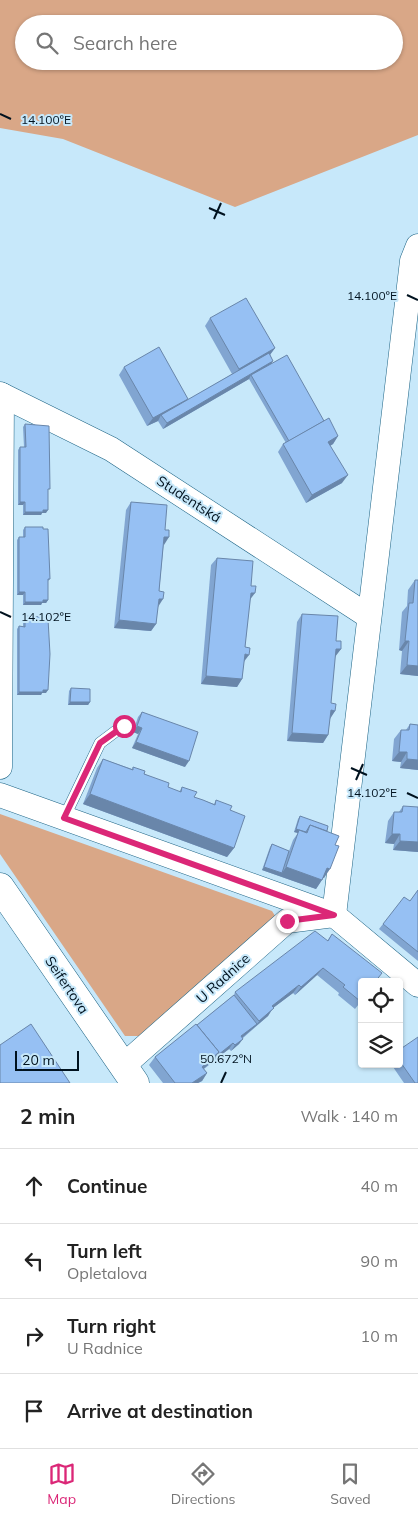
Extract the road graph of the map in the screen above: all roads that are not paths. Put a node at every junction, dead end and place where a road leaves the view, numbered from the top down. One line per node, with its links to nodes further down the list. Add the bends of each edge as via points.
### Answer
1 (418, 246): 4 (street, via 412,261)
2 (1, 394): 3 (street); 4 (street, Studentská, via 112,449)
3 (0, 591): 6 (street)
4 (368, 616): 10 (street)
5 (124, 726): 8 (lane, via 100,743)
6 (0, 767)
7 (0, 795): 8 (street)
8 (64, 818): 10 (street)
9 (0, 887): 12 (street, Seifertova)
10 (334, 915): 11 (street); 12 (street, U Radnice, via 287,921)
11 (418, 985)
12 (129, 1074)

